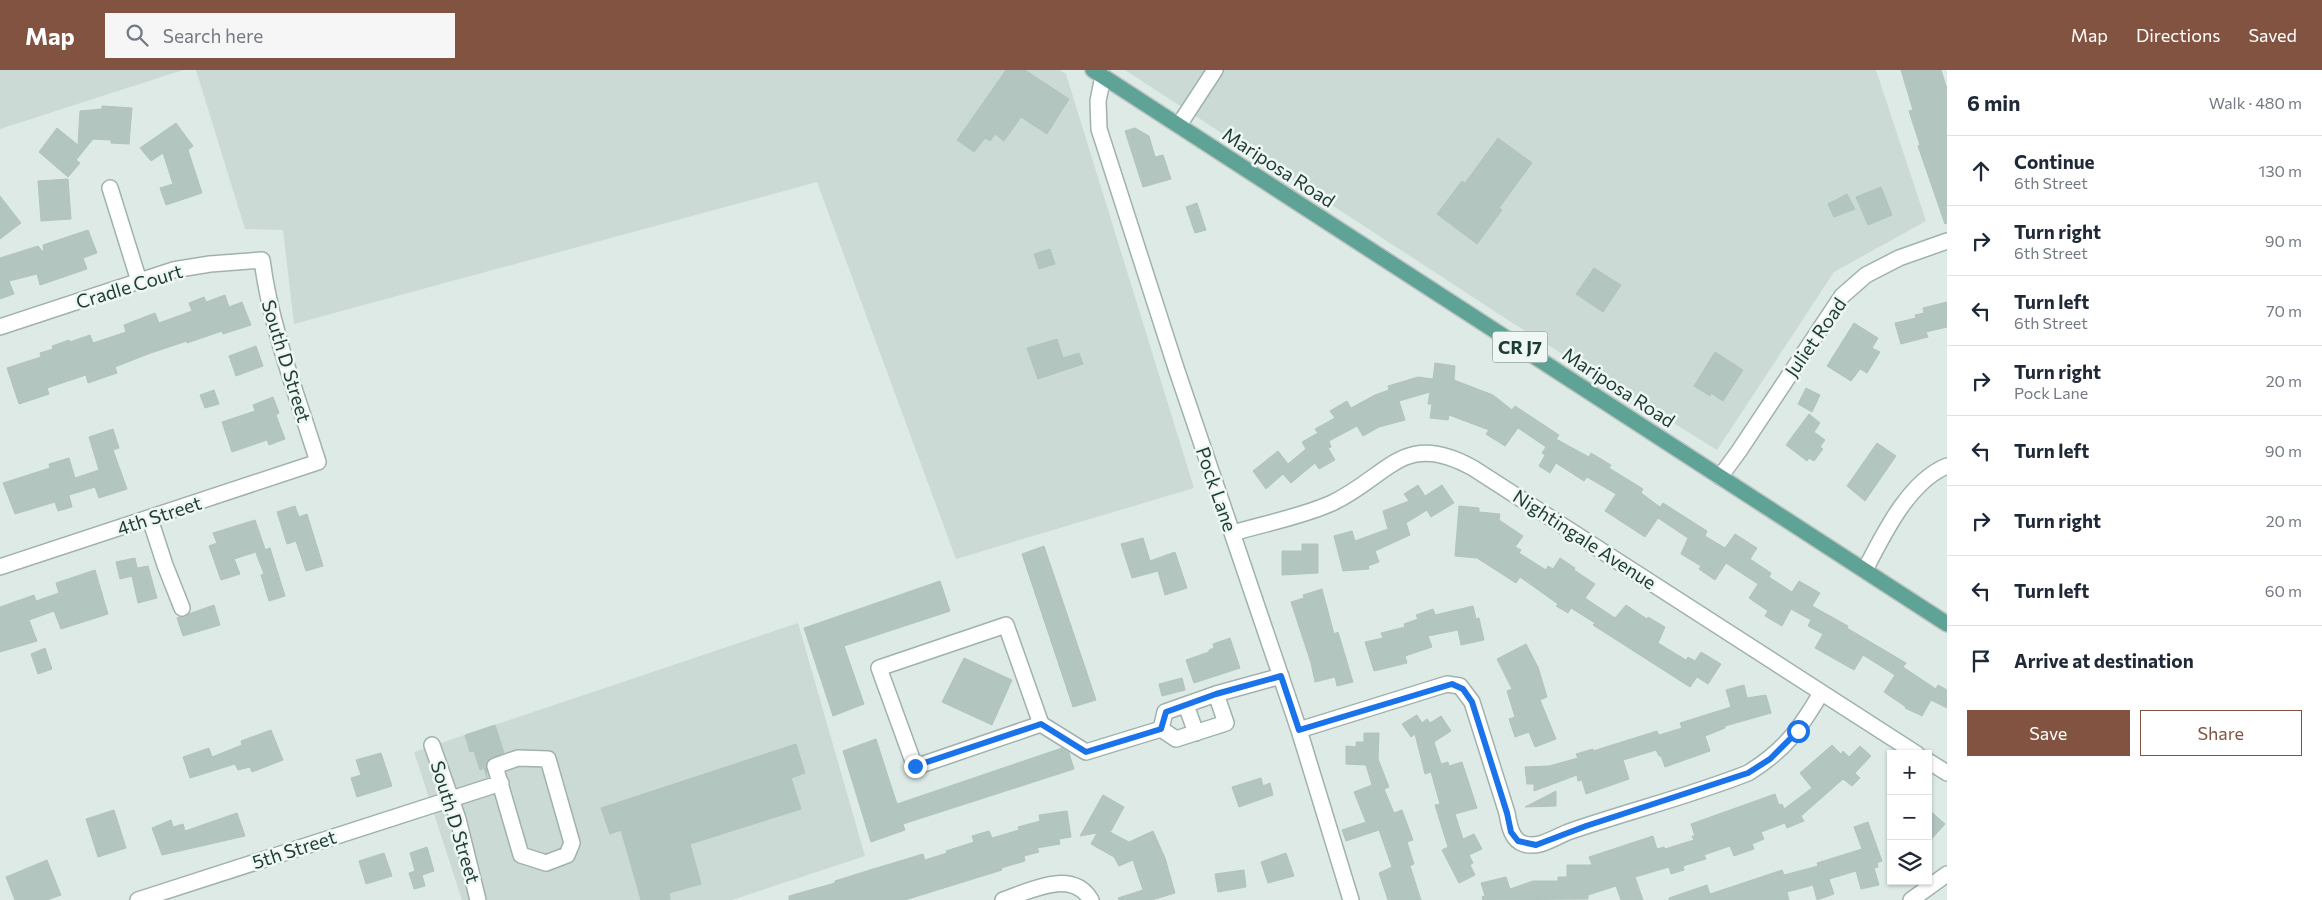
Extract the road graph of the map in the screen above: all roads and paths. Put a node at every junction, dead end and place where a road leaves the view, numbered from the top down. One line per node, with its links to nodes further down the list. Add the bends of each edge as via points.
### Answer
1 (1215, 70): 3 (street)
2 (1098, 73): 3 (main road, Mariposa Road / CR J7); 13 (street, Pock Lane, via 1099,129)
3 (1178, 125): 11 (main road, Mariposa Road / CR J7)
4 (110, 188): 7 (street)
5 (1947, 241): 11 (street, Juliet Road, via 1899,258 1866,275 1842,296)
6 (262, 260): 7 (street, Cradle Court, via 173,270); 9 (street, South D Street, via 276,331)
7 (139, 281): 8 (street, Cradle Court)
8 (0, 327)
9 (318, 462): 12 (street, 4th Street)
10 (1947, 466): 15 (street, via 1929,476 1908,499 1881,538)
11 (1720, 476): 15 (main road, Mariposa Road / CR J7)
12 (150, 518): 14 (street, 4th Street); 16 (street)
13 (1233, 533): 18 (street, Pock Lane); 19 (street, Nightingale Avenue, via 1304,514 1333,502 1386,466 1412,454 1447,455 1473,468)
14 (0, 567)
15 (1865, 570): 17 (main road, Mariposa Road / CR J7)
16 (182, 608)
17 (1947, 624)
18 (1281, 676): 20 (street); 24 (street, Pock Lane)
19 (1821, 692): 24 (street, via 1798,731 1784,747 1748,773 1536,845 1518,841 1511,832 1472,702 1460,686 1447,684); 27 (street, Nightingale Avenue)
20 (1216, 694): 21 (street); 25 (street, via 1226,723)
21 (1186, 705): 23 (street, via 1166,712); 25 (street)
22 (1041, 724): 22 (street, via 1006,625 879,668 915,766); 23 (street, via 1086,752)
23 (1161, 729): 25 (street, via 1176,739)
24 (1299, 730): 37 (street, Pock Lane)
25 (1196, 733)
26 (432, 745): 31 (street, South D Street)
27 (1911, 750)
28 (1932, 763): 29 (street)
29 (1947, 772)
30 (500, 783): 30 (street, via 521,855 546,863 567,855 572,843 548,759 518,758 494,766); 31 (street, 5th Street)
31 (451, 797): 33 (street, 5th Street); 34 (street, South D Street)
32 (1947, 874): 38 (street)
33 (138, 900)
34 (478, 900)
35 (1003, 900): 36 (street, via 1064,883 1076,884)
36 (1091, 900)
37 (1350, 900)
38 (1911, 900)

